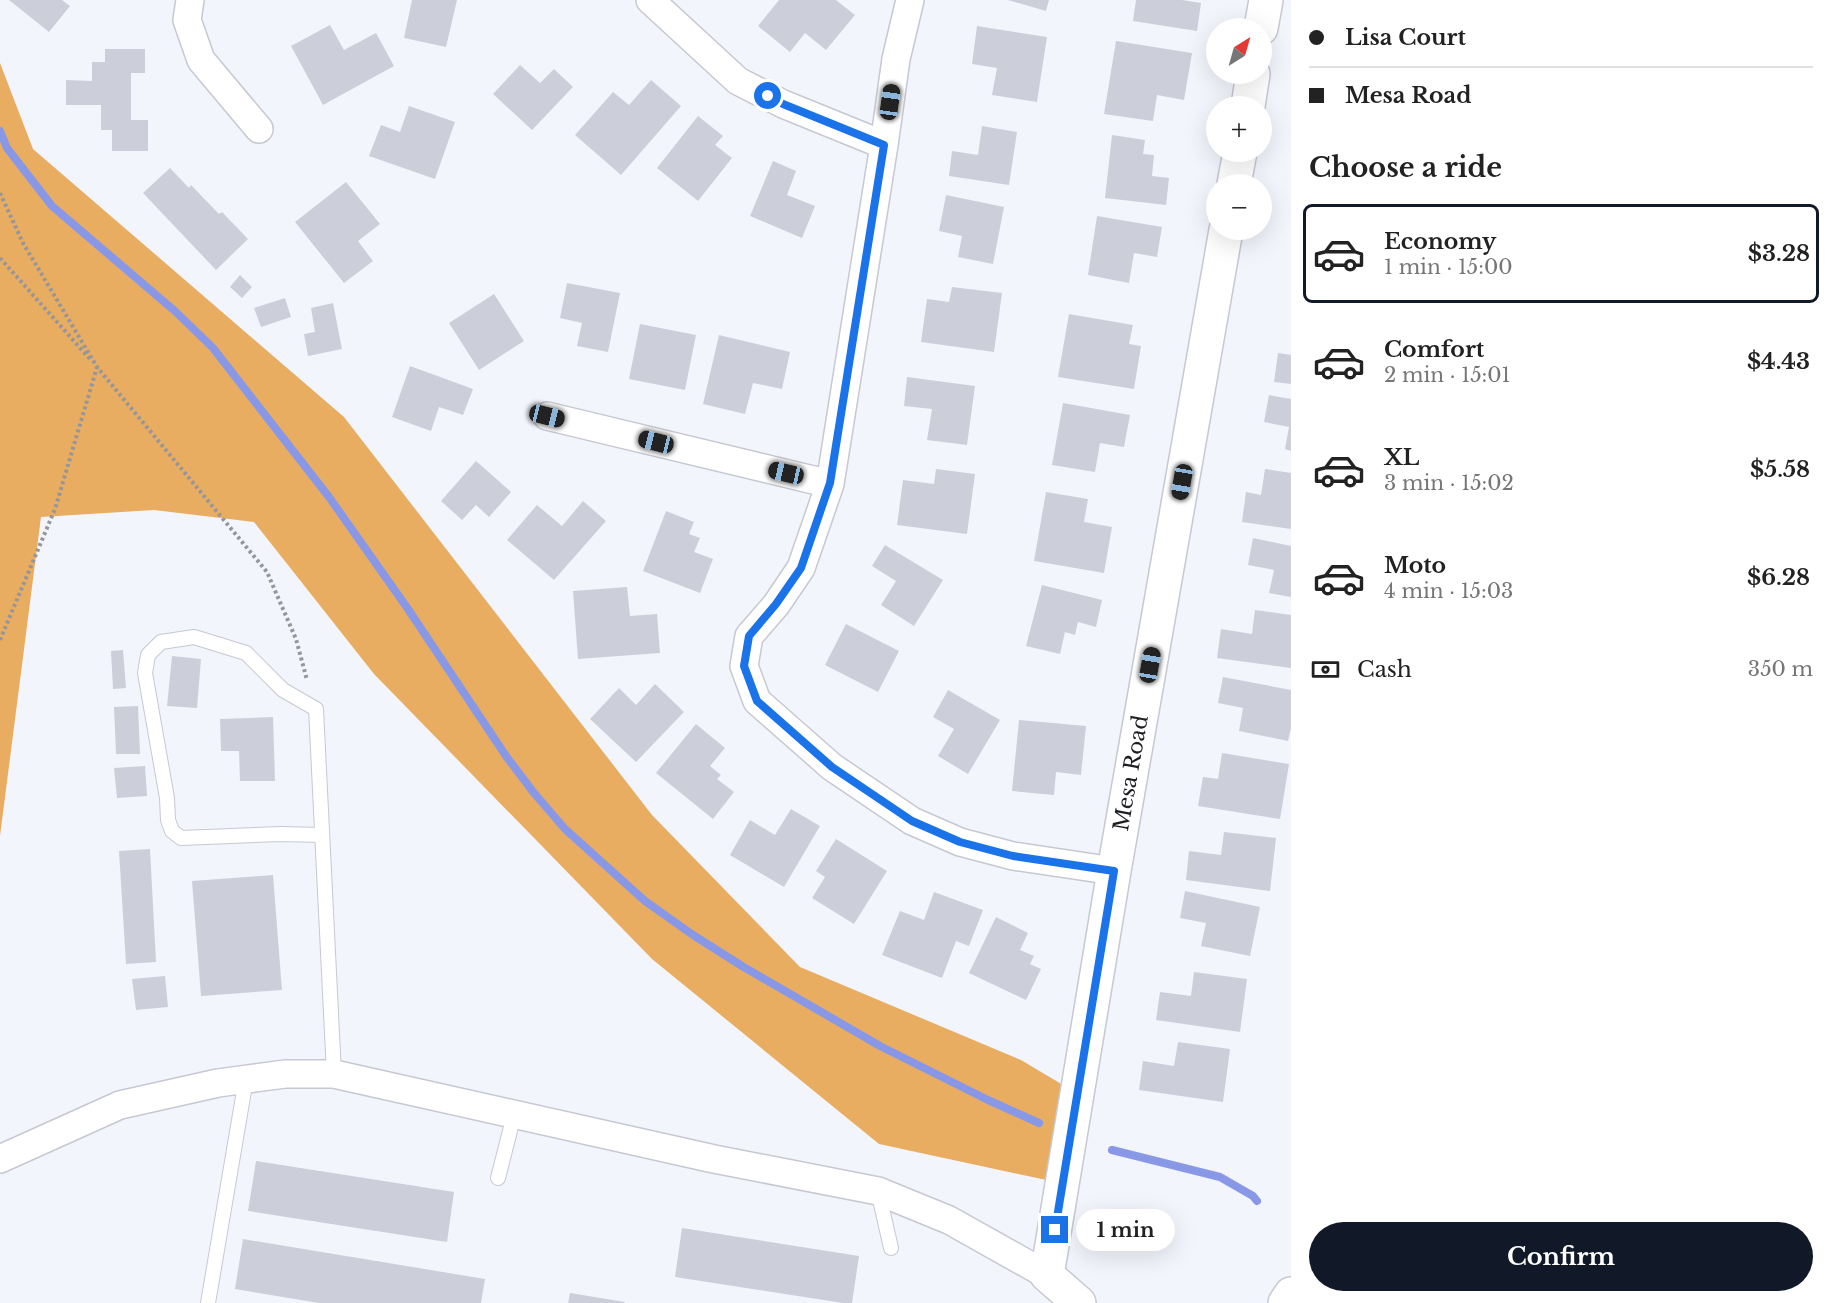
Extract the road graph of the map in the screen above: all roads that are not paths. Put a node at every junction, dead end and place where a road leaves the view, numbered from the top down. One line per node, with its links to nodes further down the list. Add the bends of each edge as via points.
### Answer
1 (650, 0): 7 (street, via 738,81)
2 (910, 0): 7 (street, via 896,59)
3 (1266, 0): 5 (street)
4 (188, 10): 6 (street, via 201,60)
5 (1263, 18)
6 (259, 129)
7 (884, 145): 10 (street)
8 (1224, 240): 12 (street, Mesa Road)
9 (547, 416): 10 (street)
10 (830, 483): 12 (street, via 801,568 749,636 744,666 757,701 832,767 912,821 960,842 1013,856)
11 (322, 835): 11 (lane, via 316,710 283,690 246,653 194,637 161,642 148,656 145,673 172,831 181,838); 13 (lane)
12 (1114, 871): 20 (street, Mesa Road)
13 (333, 1074): 14 (street); 15 (street)
14 (246, 1079): 16 (street, via 120,1104); 22 (lane)
15 (514, 1115): 17 (lane); 18 (street)
16 (0, 1160)
17 (498, 1178)
18 (878, 1191): 19 (lane); 20 (street, via 948,1220)
19 (891, 1248)
20 (1047, 1275): 23 (street)
21 (1291, 1294): 24 (street)
22 (208, 1303)
23 (1079, 1303)
24 (1285, 1303)

